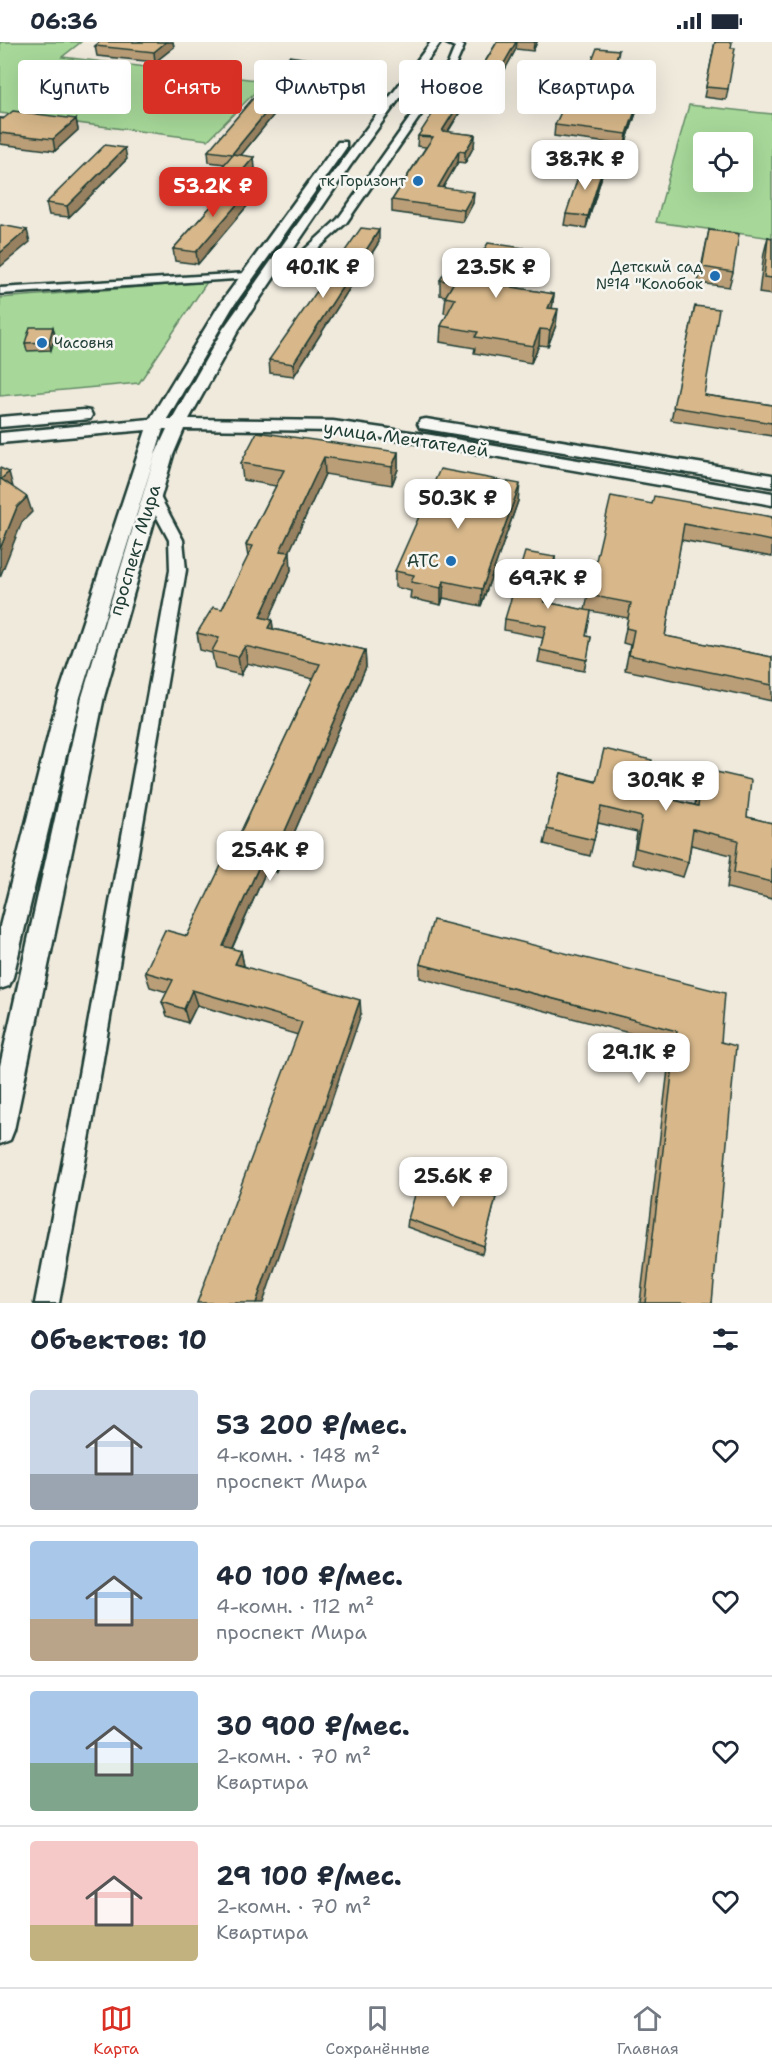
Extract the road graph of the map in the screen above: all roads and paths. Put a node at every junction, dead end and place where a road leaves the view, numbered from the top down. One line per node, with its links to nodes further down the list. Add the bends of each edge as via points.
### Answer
1 (421, 42): 5 (street, проспект Мира)
2 (436, 42): 4 (street, проспект Мира)
3 (448, 42): 4 (street, via 460,46 452,64 342,221 295,264)
4 (269, 274): 7 (street, проспект Мира)
5 (247, 276): 6 (street); 7 (street, проспект Мира, via 225,307)
6 (0, 291)
7 (171, 416): 8 (street, улица Мечтателей); 9 (street, улица Мечтателей); 10 (street, улица Мечтателей, via 339,413 381,417); 11 (street, проспект Мира); 12 (street, улица Мечтателей, via 373,430); 13 (street, проспект Мира, via 69,697)
8 (0, 422)
9 (0, 438)
10 (772, 481)
11 (152, 495): 14 (street, проспект Мира, via 93,697); 15 (street, via 176,540 178,570)
12 (772, 499)
13 (0, 978)
14 (0, 1130)
15 (47, 1303)

